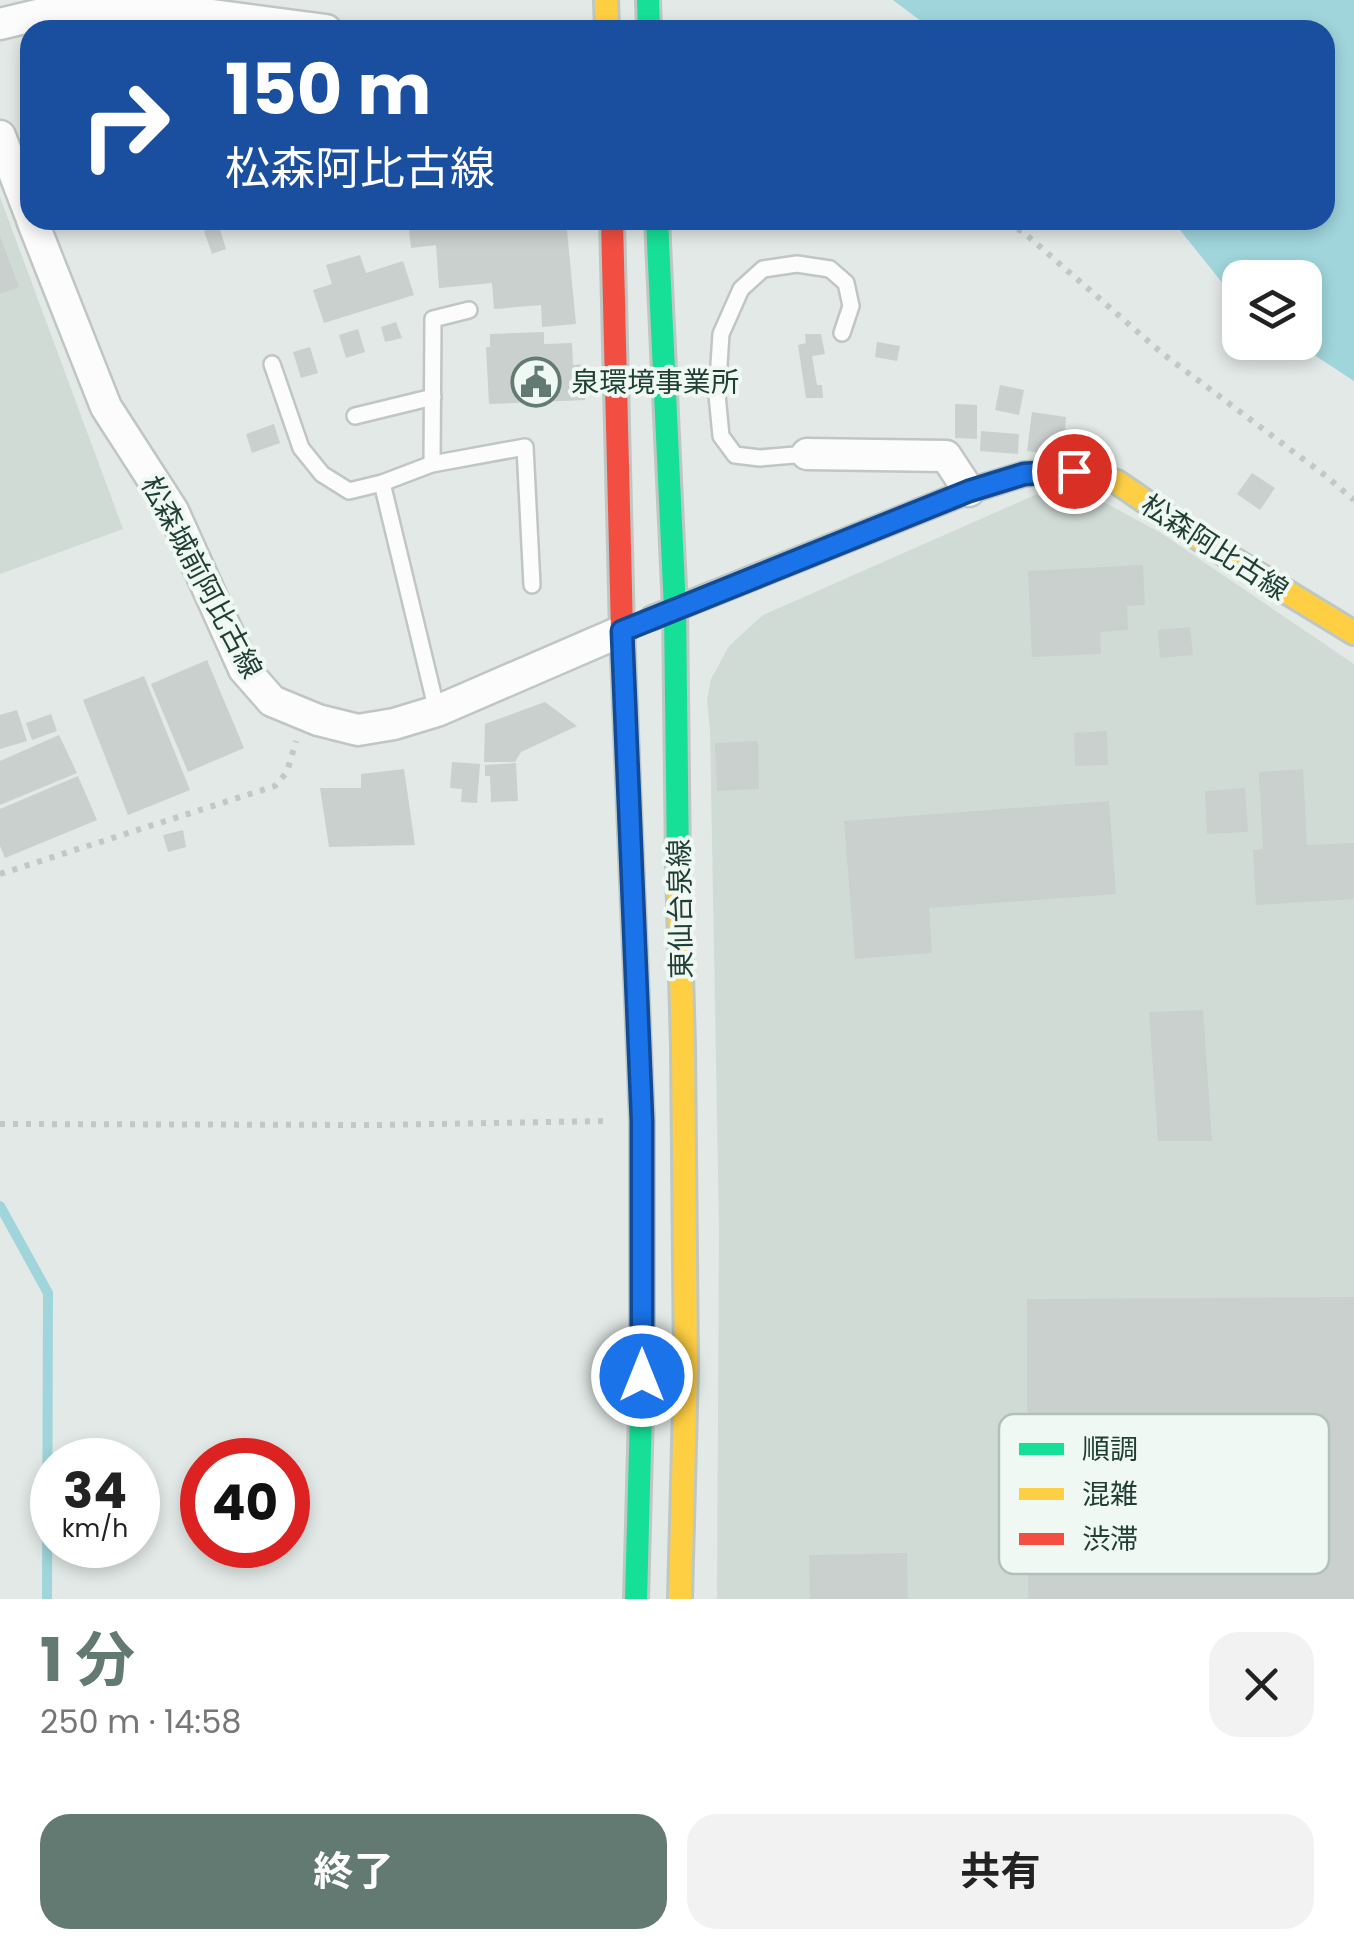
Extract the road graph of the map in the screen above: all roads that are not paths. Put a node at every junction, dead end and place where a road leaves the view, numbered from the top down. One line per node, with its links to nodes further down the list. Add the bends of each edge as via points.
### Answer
1 (250, 20): 2 (street, via 158,8 50,12)
2 (0, 24)
3 (0, 136): 4 (street, 松森城前阿比古線)
4 (20, 188)
5 (36, 230): 21 (street, 松森城前阿比古線, via 106,407 173,511 244,668 272,701 358,730)
6 (612, 230): 19 (street)
7 (657, 230): 18 (street, 東仙台泉線)
8 (469, 310): 11 (lane, via 433,318)
9 (842, 333): 13 (lane, via 851,306 846,283 830,269 797,264 763,269 740,289 721,334 717,395 728,446 735,455 760,458)
10 (272, 364): 15 (lane, via 300,448 322,474 349,491)
11 (433, 397): 12 (lane); 14 (lane)
12 (354, 416)
13 (808, 454): 16 (street, via 946,456)
14 (432, 464): 15 (lane); 17 (lane, via 524,447)
15 (382, 483): 21 (lane)
16 (969, 491): 18 (street, 松森阿比古線); 20 (street, 松森阿比古線, via 1024,474 1074,471 1116,482)
17 (532, 585)
18 (675, 609): 19 (street, 松森阿比古線); 23 (street, 東仙台泉線, via 686,1349)
19 (622, 631): 21 (street, 松森城前阿比古線); 22 (street, via 642,1121)
20 (1354, 633)
21 (437, 710)
22 (636, 1599)
23 (680, 1599)

